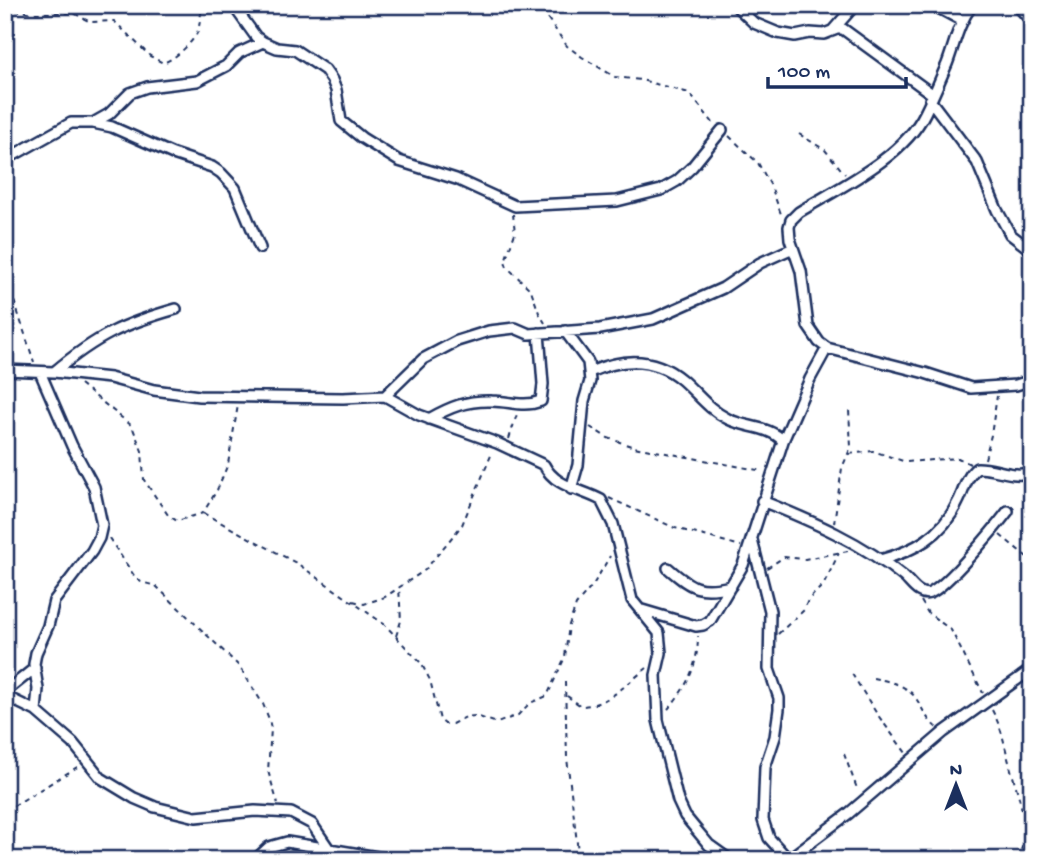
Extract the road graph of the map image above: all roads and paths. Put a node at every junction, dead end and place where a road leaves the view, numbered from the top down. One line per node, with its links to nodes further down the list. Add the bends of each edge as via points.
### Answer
1 (204, 5): 9 (path, via 197,33 163,63 114,21 90,22 74,13)
2 (233, 5): 13 (street)
3 (533, 5): 16 (path, via 582,57 614,77 689,93)
4 (735, 5): 12 (street, via 754,23 778,33 795,36)
5 (855, 5): 12 (street)
6 (933, 5): 10 (street)
7 (972, 5): 10 (street)
8 (1017, 5): 11 (street)
9 (5, 9)
10 (961, 20): 14 (street)
11 (1031, 20)
12 (832, 30): 14 (street, via 844,29)
13 (263, 42): 15 (street, via 197,81 136,90); 20 (street, via 295,50 325,70 336,90 341,121 384,153)
14 (931, 97): 19 (street, via 924,116 891,153); 24 (street, via 977,162 1010,234)
15 (93, 123): 18 (street, via 68,124); 22 (street, via 221,173 235,188)
16 (722, 130): 20 (street, via 692,167 661,190 617,201); 21 (path, via 758,163)
17 (799, 134): 19 (path, via 825,150)
18 (5, 160)
19 (850, 181): 21 (street, via 799,212)
20 (514, 206): 28 (path, via 515,233 505,261 531,290)
21 (789, 227): 23 (street)
22 (260, 248)
23 (793, 248): 27 (street, via 723,288 653,319); 30 (street, via 801,271 808,326)
24 (1032, 251)
25 (5, 273): 32 (path)
26 (176, 309): 33 (street, via 119,327)
27 (565, 331): 28 (street); 34 (street)
28 (552, 332): 29 (street)
29 (539, 333): 38 (street, via 515,328 457,341 423,359); 40 (street, via 541,401)
30 (828, 348): 37 (street, via 971,388); 44 (street)
31 (5, 370): 32 (street)
32 (40, 372): 33 (street); 56 (street, via 94,487)
33 (54, 372): 35 (street)
34 (590, 372): 43 (street); 44 (street, via 643,361 671,372 726,418 769,431)
35 (68, 374): 39 (street, via 110,377 155,390); 55 (path, via 132,426 142,451 144,480 168,515 182,521)
36 (1032, 380): 37 (street)
37 (998, 388): 48 (path, via 989,444)
38 (385, 396): 39 (street); 42 (street)
39 (241, 397): 55 (path, via 228,464)
40 (520, 405): 42 (street, via 491,401 458,404); 46 (path, via 508,441)
41 (849, 410): 47 (path)
42 (429, 419): 45 (street)
43 (582, 421): 50 (path, via 608,438 634,447); 51 (street)
44 (783, 441): 50 (street)
45 (497, 443): 46 (street); 67 (path, via 462,525 425,570)
46 (511, 450): 51 (street, via 544,464 547,472)
47 (849, 454): 48 (path, via 873,451 906,462 958,458); 58 (path, via 840,477)
48 (979, 468): 49 (street, via 1021,474); 63 (street, via 969,476 957,505 932,535 912,550)
49 (1032, 471)
50 (771, 474): 53 (street)
51 (571, 489): 52 (street)
52 (598, 498): 59 (street, via 610,515); 60 (path, via 612,498 687,532)
53 (762, 501): 58 (street); 60 (street)
54 (1008, 512): 57 (street)
55 (203, 513): 70 (path, via 298,564)
56 (102, 525): 76 (street, via 92,551 54,601); 92 (path, via 135,577 156,586 249,679 270,719 268,771)
57 (994, 530): 64 (path); 69 (street, via 933,591)
58 (833, 531): 61 (street)
59 (618, 543): 71 (street, via 628,591); 73 (path, via 576,606 565,657 547,695 518,715 497,723 476,716 445,724 421,663)
60 (750, 543): 66 (street); 68 (street)
61 (863, 549): 62 (path); 63 (street)
62 (839, 553): 66 (path, via 805,559 784,557); 74 (path, via 804,610)
63 (880, 560): 69 (street)
64 (1032, 561)
65 (668, 568): 68 (street, via 697,589)
66 (760, 570): 74 (street)
67 (399, 586): 70 (path, via 373,602); 73 (path, via 401,621)
68 (731, 586): 72 (street, via 710,621)
69 (920, 592): 83 (path, via 928,613 951,630)
70 (349, 600): 73 (path)
71 (638, 608): 72 (street); 75 (street, via 659,633)
72 (696, 626): 85 (path, via 699,638 690,680)
73 (396, 637)
74 (770, 638): 98 (street, via 769,670 779,698 779,722 767,757 763,820 769,838)
75 (659, 659): 82 (path, via 596,704 581,706); 85 (street)
76 (35, 668): 81 (street); 84 (street)
77 (1032, 669): 83 (street)
78 (852, 674): 88 (path)
79 (873, 678): 86 (path, via 893,682 911,693 930,723)
80 (565, 682): 82 (path)
81 (5, 694): 84 (street)
82 (566, 695): 96 (path, via 566,749)
83 (987, 701): 86 (street); 99 (path, via 1003,731 1027,823 1024,844)
84 (36, 711): 89 (street, via 73,743)
85 (658, 720): 97 (street, via 685,816 709,845)
86 (944, 732): 88 (street)
87 (844, 754): 90 (path)
88 (911, 760): 90 (street)
89 (86, 762): 91 (path); 92 (street, via 115,787 176,814 206,817)
90 (863, 802): 98 (street)
91 (5, 811)
92 (280, 811): 93 (street, via 312,824)
93 (329, 849): 94 (street, via 276,843); 95 (street)
94 (255, 860)
95 (396, 860)
96 (579, 860)
97 (730, 860)
98 (788, 860)
99 (1014, 860)

